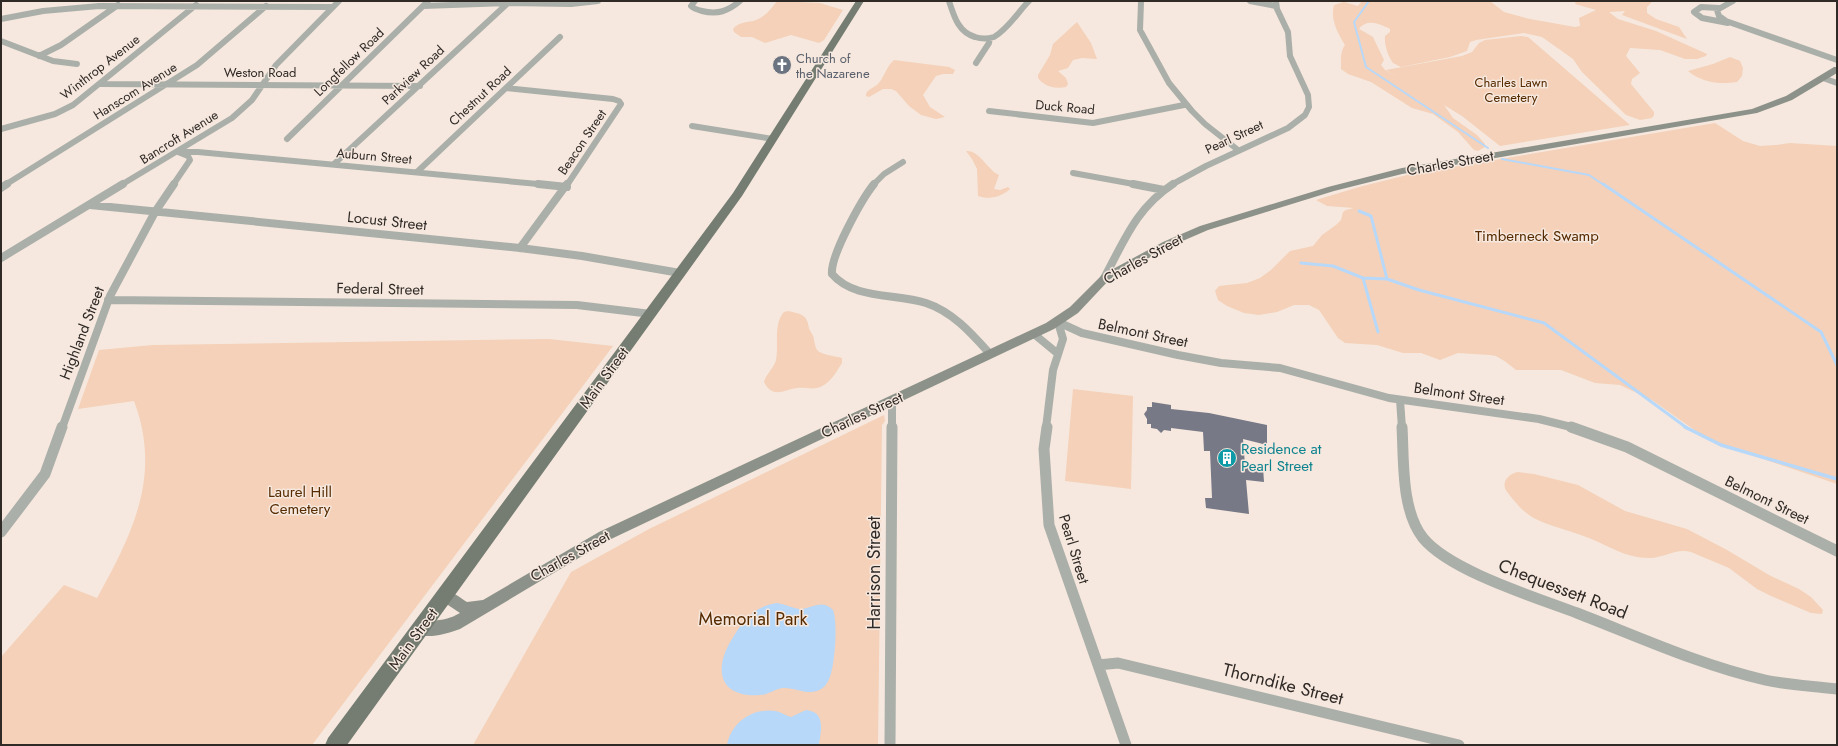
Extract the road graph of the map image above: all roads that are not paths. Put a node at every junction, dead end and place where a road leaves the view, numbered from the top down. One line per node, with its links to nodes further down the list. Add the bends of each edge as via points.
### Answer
1 (124, 1): 17 (street)
2 (202, 1): 18 (street, Winthrop Avenue)
3 (272, 1): 19 (street, Hanscom Avenue)
4 (339, 1): 20 (street, Bancroft Avenue)
5 (598, 1): 14 (street, via 571,4)
6 (695, 1): 7 (street, via 691,5 692,8 722,13 728,12)
7 (740, 1)
8 (860, 1): 45 (main road, Main Street)
9 (949, 1): 25 (street, via 957,23 963,31 975,37)
10 (1029, 1): 25 (street, via 997,35)
11 (1250, 1): 15 (street)
12 (1733, 1): 21 (street)
13 (1140, 2): 40 (street, via 1140,30 1169,85)
14 (508, 3): 16 (street); 38 (street, Parkview Road)
15 (1276, 3): 46 (street, Pearl Street, via 1288,31 1289,55 1306,90 1309,108 1304,116 1289,128)
16 (426, 4): 37 (street, Longfellow Road)
17 (116, 6): 18 (street); 22 (street, via 69,8); 27 (street, via 61,45)
18 (195, 6): 19 (street); 34 (street, Winthrop Avenue)
19 (266, 7): 20 (street); 35 (street, Hanscom Avenue, via 210,56)
20 (333, 7): 36 (street, Bancroft Avenue, via 276,65)
21 (1719, 8): 23 (street, via 1719,16); 23 (street, via 1701,7 1694,12 1704,19)
22 (1, 19)
23 (1730, 23): 28 (street)
24 (560, 37): 39 (street, Chestnut Road)
25 (990, 38): 29 (street)
26 (1, 41): 27 (street)
27 (39, 56): 30 (street, via 57,62)
28 (1837, 60)
29 (976, 63)
30 (77, 64)
31 (1837, 69): 32 (street, Charles Street)
32 (1823, 78): 33 (street); 60 (street, Charles Street, via 1783,101 1754,110 1442,164 1354,182 1188,234)
33 (1837, 83)
34 (100, 84): 35 (street, Weston Road); 43 (street, Winthrop Avenue, via 63,111)
35 (169, 84): 36 (street, Weston Road); 53 (street, Hanscom Avenue)
36 (263, 84): 37 (street, Weston Road); 47 (street, Bancroft Avenue, via 238,114)
37 (342, 84): 38 (street, Weston Road); 44 (street, Longfellow Road)
38 (420, 86): 49 (street, Parkview Road)
39 (506, 88): 50 (street, Chestnut Road); 52 (street, Beacon Street, via 613,99 621,102)
40 (1184, 104): 41 (street, Duck Road, via 1093,123); 46 (street, via 1208,128)
41 (989, 111)
42 (692, 126): 45 (street)
43 (1, 129)
44 (287, 139)
45 (773, 139): 59 (main road, Main Street, via 738,194)
46 (1238, 150): 54 (street, Pearl Street)
47 (178, 152): 49 (street, Auburn Street); 55 (street, Bancroft Avenue); 56 (street, Highland Street, via 188,156 190,160)
48 (903, 162): 66 (street, via 880,176 866,194 834,260 831,269 833,275 840,282 856,289 919,301 942,310 957,320)
49 (334, 164): 50 (street, Auburn Street)
50 (417, 172): 52 (street, Auburn Street)
51 (1073, 173): 54 (street)
52 (566, 186): 57 (street, Beacon Street)
53 (1, 188)
54 (1164, 190): 60 (street, Pearl Street, via 1135,220)
55 (90, 205): 56 (street, Locust Street); 58 (street, Bancroft Avenue)
56 (155, 212): 57 (street, Locust Street); 61 (street, Highland Street)
57 (520, 248): 59 (street, Locust Street)
58 (1, 258)
59 (680, 273): 62 (main road, Main Street)
60 (1102, 280): 63 (street, Charles Street, via 1077,308)
61 (108, 300): 62 (street, Federal Street, via 577,305); 69 (street, Highland Street, via 45,474)
62 (651, 314): 71 (main road, Main Street)
63 (1058, 322): 64 (street, Charles Street); 65 (street, Pearl Street, via 1063,339); 67 (street, Belmont Street, via 1082,333 1124,343 1221,363 1292,371)
64 (1034, 334): 65 (street); 66 (street, Charles Street)
65 (1057, 353): 74 (street, Pearl Street, via 1050,386 1044,449 1048,517 1058,556)
66 (990, 354): 68 (street, Charles Street)
67 (1400, 400): 70 (street, Belmont Street, via 1539,419 1591,432 1642,454); 75 (street, Chequessett Road, via 1410,516 1423,538 1445,558 1481,576 1708,664 1766,680)
68 (892, 401): 72 (street, Charles Street, via 604,536); 77 (street, Harrison Street)
69 (1, 532)
70 (1837, 551)
71 (444, 595): 72 (street, Charles Street, via 464,608); 73 (main road, Main Street)
72 (477, 610): 73 (street, Charles Street, via 454,624)
73 (420, 629): 76 (main road, Main Street)
74 (1098, 665): 78 (street, Pearl Street); 79 (street, Thorndike Street, via 1118,663)
75 (1837, 689)
76 (335, 745)
77 (890, 745)
78 (1126, 745)
79 (1459, 745)

